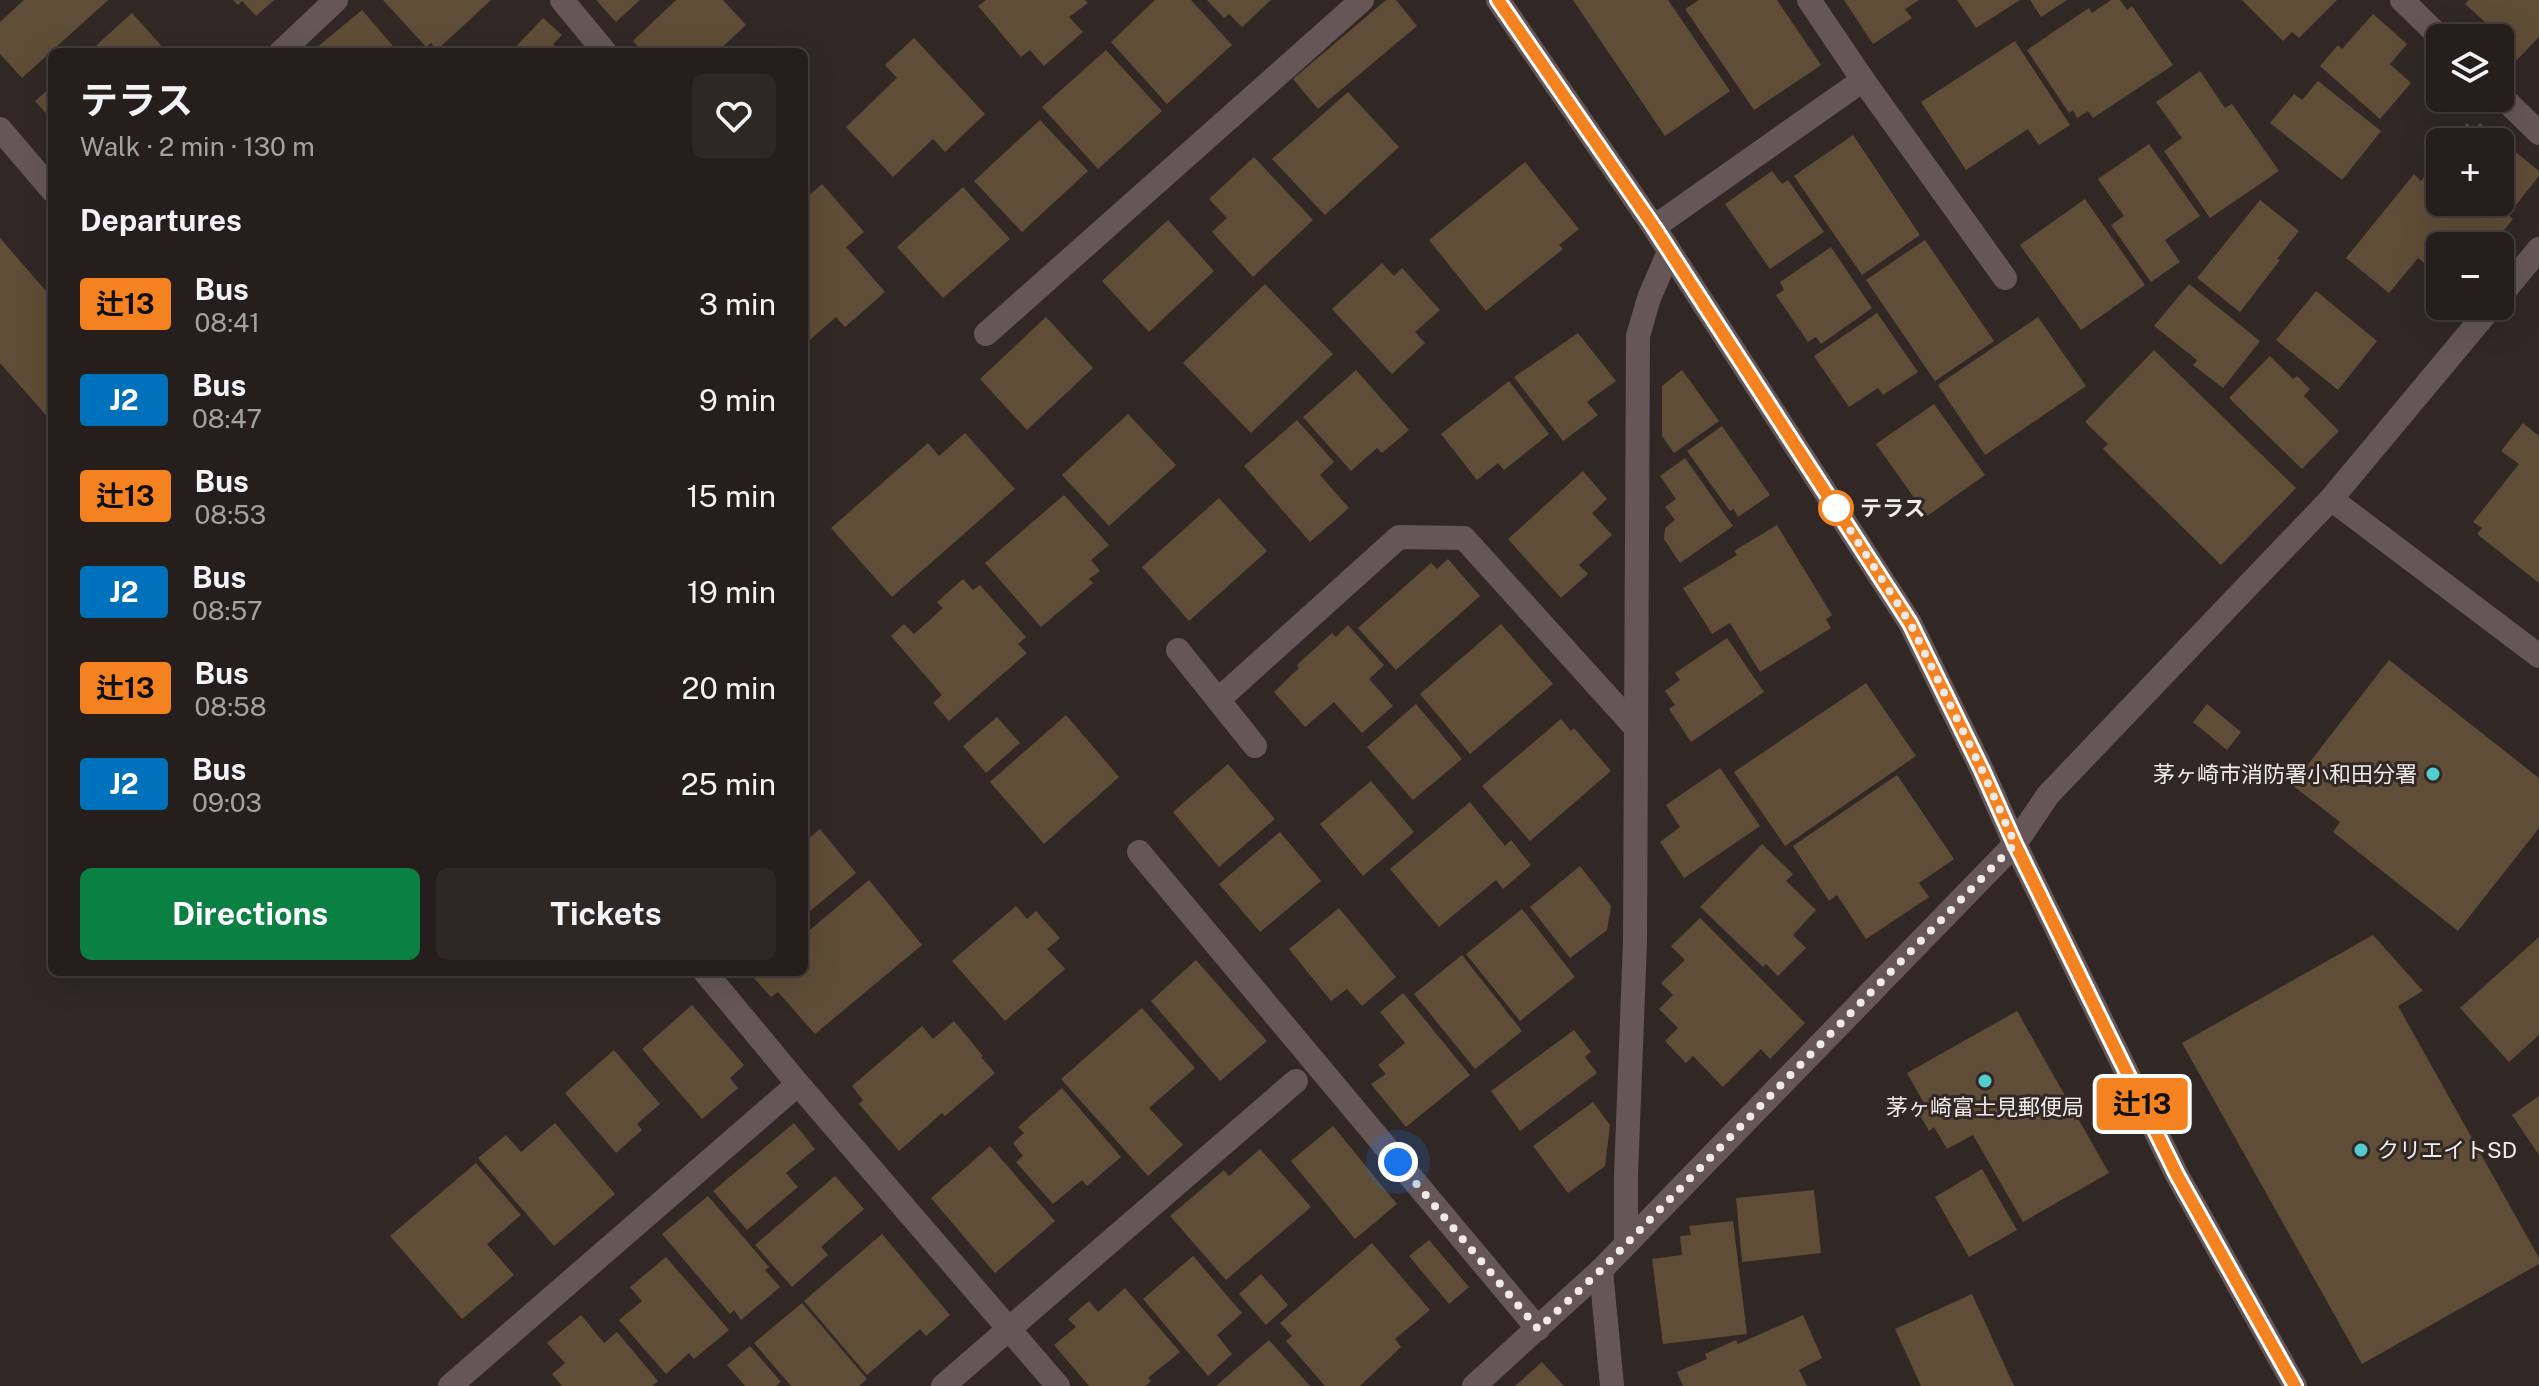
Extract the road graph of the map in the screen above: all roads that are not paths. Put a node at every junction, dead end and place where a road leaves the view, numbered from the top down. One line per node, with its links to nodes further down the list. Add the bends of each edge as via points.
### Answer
1 (336, 0): 8 (street)
2 (562, 0): 9 (street)
3 (1362, 0): 21 (street)
4 (1498, 0): 15 (street)
5 (1809, 0): 10 (street)
6 (2402, 0): 7 (street)
7 (2427, 24)
8 (285, 48)
9 (602, 48)
10 (1863, 80): 15 (street); 18 (street)
11 (2514, 109): 13 (street)
12 (0, 129): 14 (street)
13 (2539, 133)
14 (48, 185)
15 (1654, 227): 17 (street)
16 (2539, 249): 19 (street)
17 (1669, 252): 26 (street, via 1638,336); 28 (street, via 1910,623)
18 (2005, 278)
19 (2514, 279)
20 (2480, 320): 22 (street)
21 (986, 334)
22 (2331, 499): 24 (street); 28 (street, via 2048,795)
23 (1178, 650): 25 (street)
24 (2539, 656)
25 (1218, 700): 26 (street, via 1399,537 1464,538); 27 (street)
26 (1635, 727): 33 (street)
27 (1255, 746)
28 (2015, 844): 33 (street); 42 (street, via 2177,1175)
29 (1139, 852): 36 (street)
30 (708, 976): 32 (street)
31 (1296, 1081): 35 (street)
32 (798, 1084): 35 (street); 37 (street)
33 (1626, 1244): 34 (street)
34 (1601, 1270): 36 (street); 41 (street)
35 (1008, 1329): 38 (street); 39 (street)
36 (1538, 1329): 40 (street)
37 (450, 1386)
38 (943, 1386)
39 (1058, 1386)
40 (1474, 1386)
41 (1612, 1386)
42 (2295, 1386)

